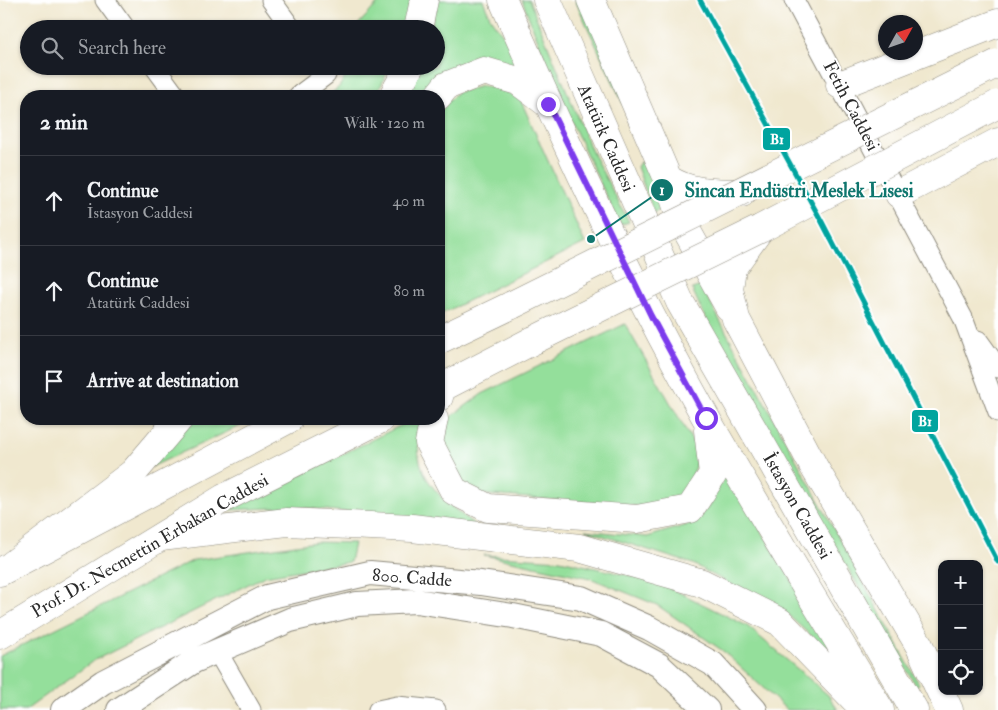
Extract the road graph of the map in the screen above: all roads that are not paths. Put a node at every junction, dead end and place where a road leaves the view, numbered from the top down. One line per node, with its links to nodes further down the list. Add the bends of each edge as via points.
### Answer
1 (104, 0): 8 (street)
2 (271, 0): 9 (street)
3 (424, 0): 10 (main road)
4 (503, 0): 21 (main road, Atatürk Caddesi)
5 (547, 0): 30 (main road, Atatürk Caddesi)
6 (591, 0): 24 (main road)
7 (794, 0): 16 (street, Fetih Caddesi)
8 (119, 20)
9 (285, 20)
10 (420, 20)
11 (998, 23): 16 (main road)
12 (998, 64): 25 (main road, bridge)
13 (161, 75): 17 (street)
14 (319, 75): 18 (street)
15 (405, 75): 19 (main road)
16 (840, 86): 26 (street, Fetih Caddesi)
17 (172, 90)
18 (304, 90)
19 (397, 90)
20 (443, 90): 21 (main road, via 484,71 518,81)
21 (548, 104): 31 (main road, Atatürk Caddesi)
22 (998, 104): 28 (main road, bridge)
23 (998, 142): 26 (main road)
24 (668, 178): 25 (main road, via 682,188); 27 (main road)
25 (742, 193): 27 (main road, bridge)
26 (899, 194): 32 (street, Fetih Caddesi)
27 (682, 222): 29 (main road); 34 (main road, bridge)
28 (760, 229): 29 (main road, bridge); 33 (main road, via 732,268 729,289)
29 (702, 258): 33 (main road); 36 (main road, bridge, via 534,340)
30 (680, 302): 56 (main road, İstasyon Caddesi)
31 (651, 316): 38 (main road, İstasyon Caddesi)
32 (963, 318): 35 (street, Fetih Caddesi); 37 (street, Fetih Caddesi)
33 (736, 319): 57 (main road, via 814,467 918,644)
34 (445, 337)
35 (998, 368)
36 (445, 389)
37 (998, 412)
38 (706, 418): 42 (main road, via 713,474 690,508 637,520 488,508 454,491 429,443); 55 (main road, İstasyon Caddesi)
39 (174, 425): 44 (main road, via 132,473)
40 (278, 425): 44 (main road)
41 (369, 425): 43 (main road, Prof. Dr. Necmettin Erbakan Caddesi, via 224,498)
42 (433, 425)
43 (162, 537): 45 (main road, Prof. Dr. Necmettin Erbakan Caddesi); 54 (main road, via 287,522 412,528 579,548 702,582 780,622)
44 (6, 568)
45 (0, 635)
46 (216, 651): 48 (street, 800. Cadde, via 194,661); 49 (street); 52 (street, 800. Cadde, via 290,620 357,604 416,601 601,634 659,665)
47 (63, 710): 53 (street, 800. Cadde, via 103,682 267,597 370,573 482,583 581,598 649,628 712,664)
48 (119, 710)
49 (251, 710)
50 (378, 710): 51 (street, via 397,706)
51 (436, 710)
52 (707, 710)
53 (755, 710)
54 (865, 710)
55 (880, 710)
56 (914, 710)
57 (949, 710)

